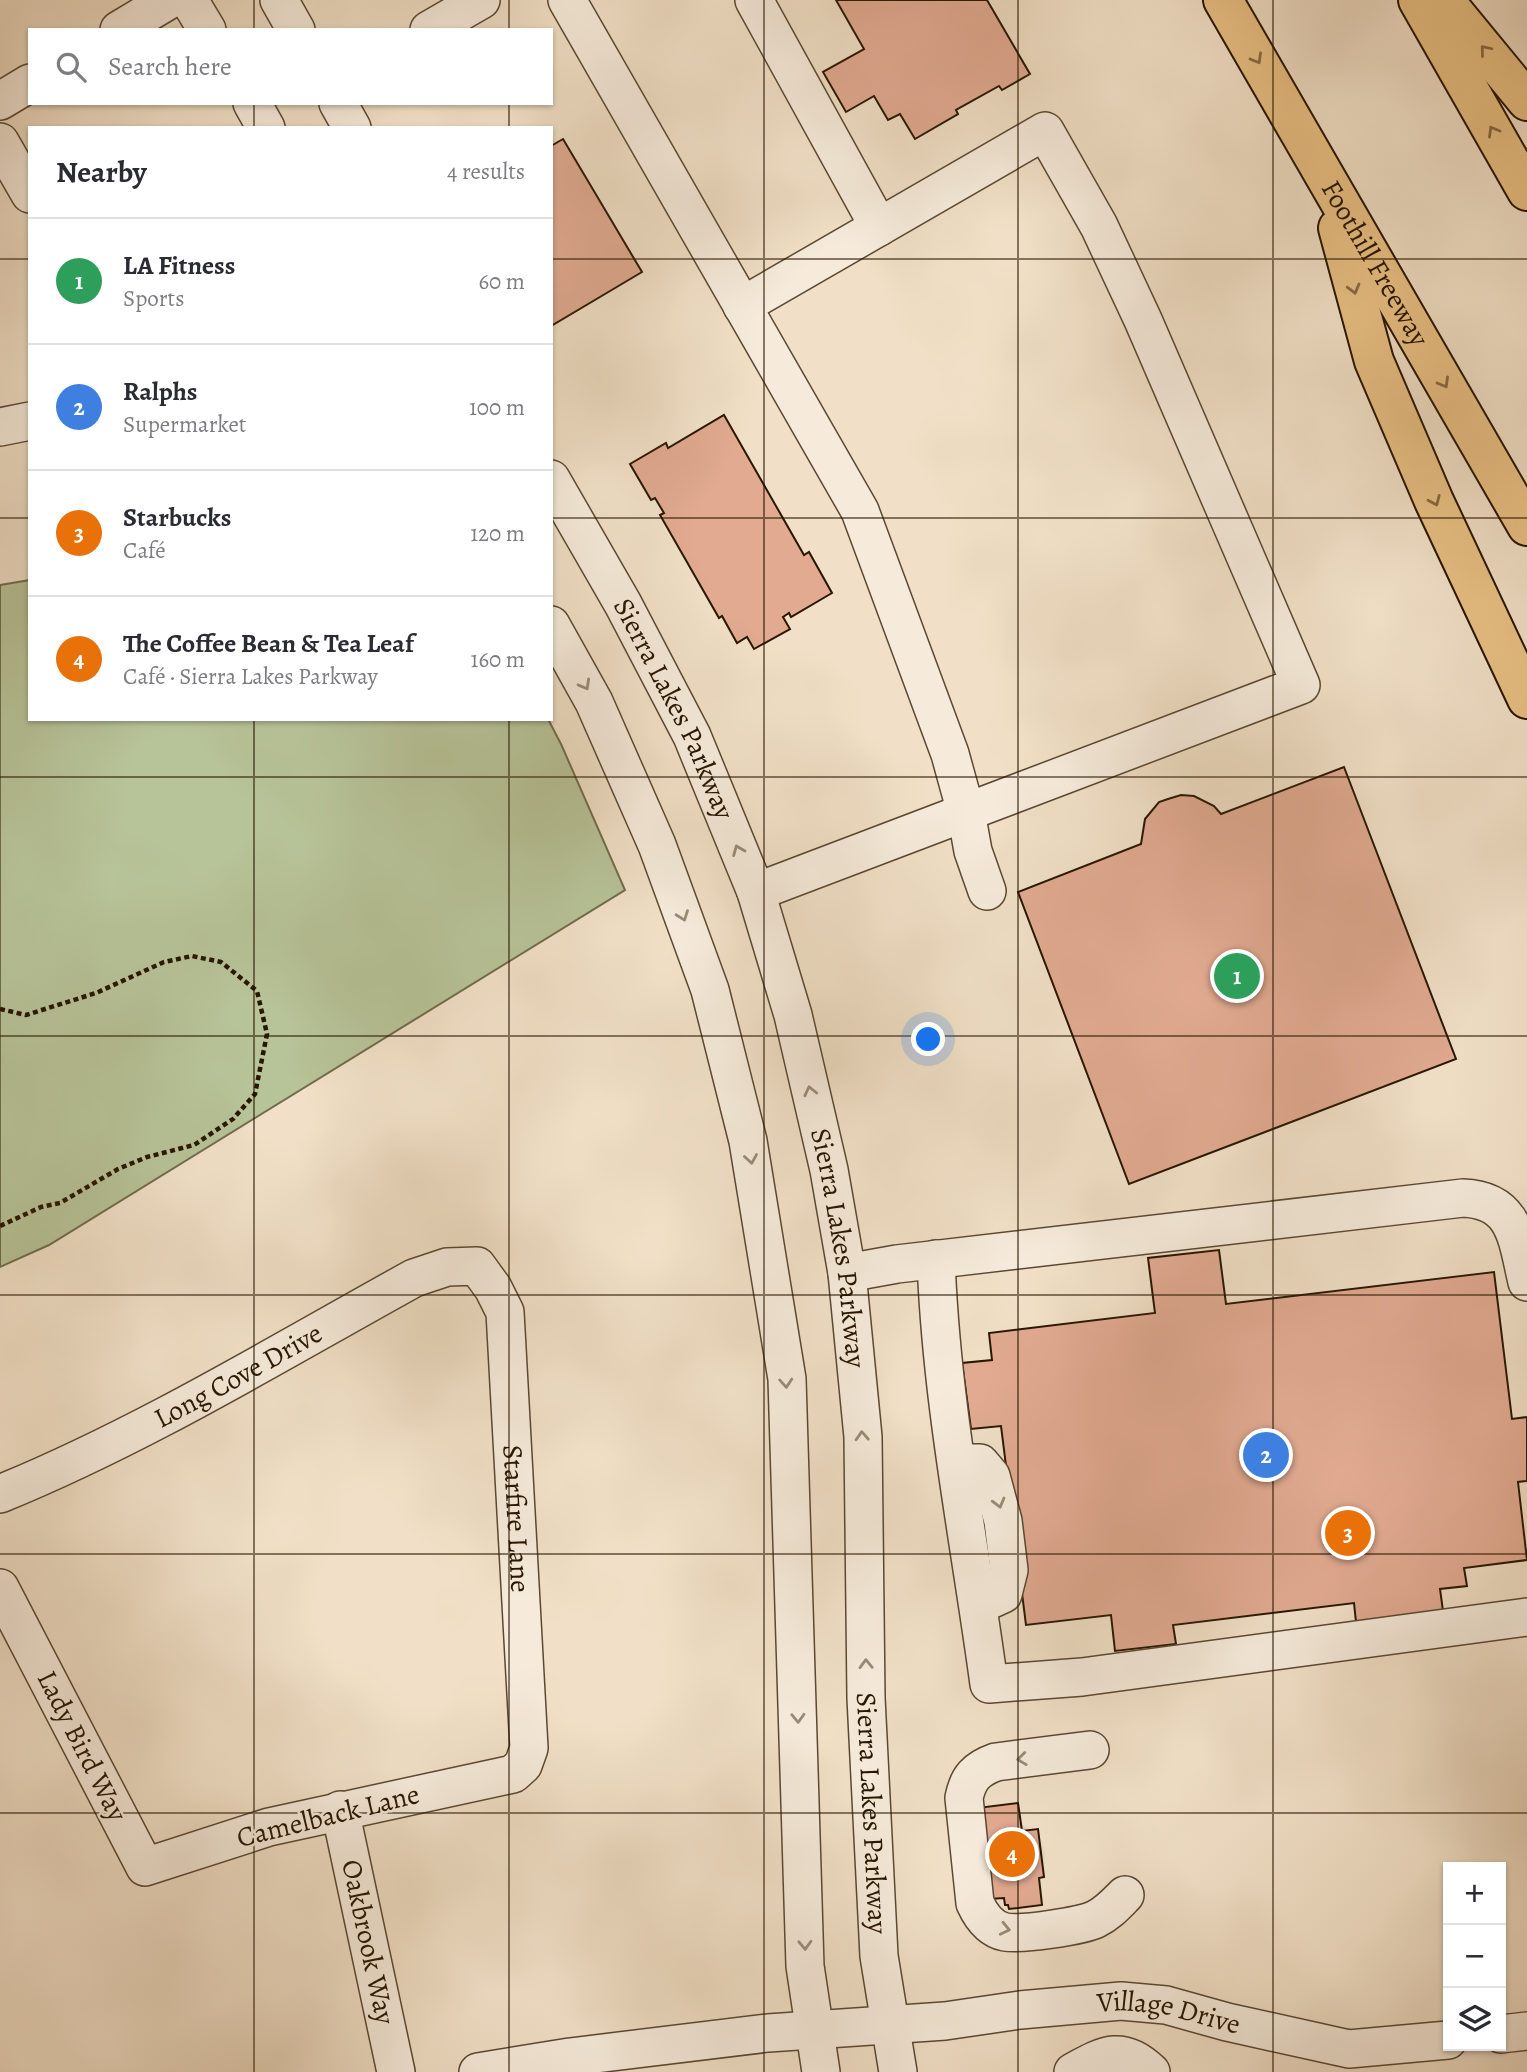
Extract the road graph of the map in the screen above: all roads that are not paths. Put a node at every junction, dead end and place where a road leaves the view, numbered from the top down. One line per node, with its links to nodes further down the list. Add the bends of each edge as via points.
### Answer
1 (169, 0): 10 (street)
2 (189, 0): 11 (street)
3 (279, 0): 12 (street)
4 (481, 0): 13 (street)
5 (567, 0): 26 (street)
6 (754, 0): 25 (street)
7 (1223, 0): 22 (highway, Foothill Freeway, one-way to 22)
8 (1418, 0): 24 (highway, one-way to 8)
9 (1444, 0): 16 (highway, one-way to 9)
10 (122, 28)
11 (206, 28)
12 (295, 28)
13 (432, 28)
14 (28, 84): 15 (street)
15 (0, 101)
16 (1527, 101)
17 (253, 105): 19 (street)
18 (339, 105): 20 (street)
19 (265, 126)
20 (351, 126)
21 (0, 142): 23 (street)
22 (1323, 175): 30 (highway, Foothill Freeway, one-way to 30); 32 (highway, one-way to 32, via 1374,361)
23 (28, 191)
24 (1527, 191)
25 (878, 227): 26 (street); 33 (street, via 1045,131 1099,226 1143,320 1301,685)
26 (742, 306): 33 (street, via 860,511 950,754)
27 (28, 421): 28 (street)
28 (0, 427)
29 (553, 482): 35 (street, Sierra Lakes Parkway, one-way to 29, via 692,736)
30 (1527, 526)
31 (553, 629): 49 (street, one-way to 49, via 594,702 657,845 710,990 748,1141 787,1379 804,1943)
32 (1527, 699)
33 (966, 812): 34 (street); 35 (street)
34 (987, 891)
35 (756, 892): 38 (street, Sierra Lakes Parkway, one-way to 35, via 793,1015)
36 (936, 1259): 38 (street); 39 (street, via 1480,1198 1509,1220); 42 (street, via 957,1463 989,1684 1082,1677)
37 (477, 1266): 40 (street, Long Cove Drive, via 447,1267 414,1278 121,1439); 44 (street, Starfire Lane, via 505,1312 529,1748 523,1765)
38 (848, 1273): 48 (street, Sierra Lakes Parkway, one-way to 38, via 879,1956 866,1699 863,1437)
39 (1527, 1282)
40 (0, 1493)
41 (0, 1588): 46 (street, Lady Bird Way)
42 (1527, 1617)
43 (1090, 1750): 47 (street, one-way to 47, via 996,1762 973,1774 964,1798 975,1903 992,1926 1019,1932 1085,1924 1107,1913)
44 (513, 1774): 45 (street, Camelback Lane)
45 (340, 1810): 46 (street, Camelback Lane, via 269,1827); 53 (street, Oakbrook Way)
46 (145, 1867)
47 (1125, 1895)
48 (889, 2025): 49 (street, Village Drive); 52 (street, Village Drive, via 1121,2001 1166,2005 1349,2049); 56 (street, Sierra Lakes Parkway)
49 (815, 2029): 54 (street, Village Drive); 55 (street)
50 (1527, 2031): 51 (street)
51 (1506, 2033)
52 (1443, 2040)
53 (396, 2072)
54 (478, 2072)
55 (821, 2072)
56 (898, 2072)
57 (1073, 2072): 58 (street, via 1112,2054 1133,2059)
58 (1152, 2072)

